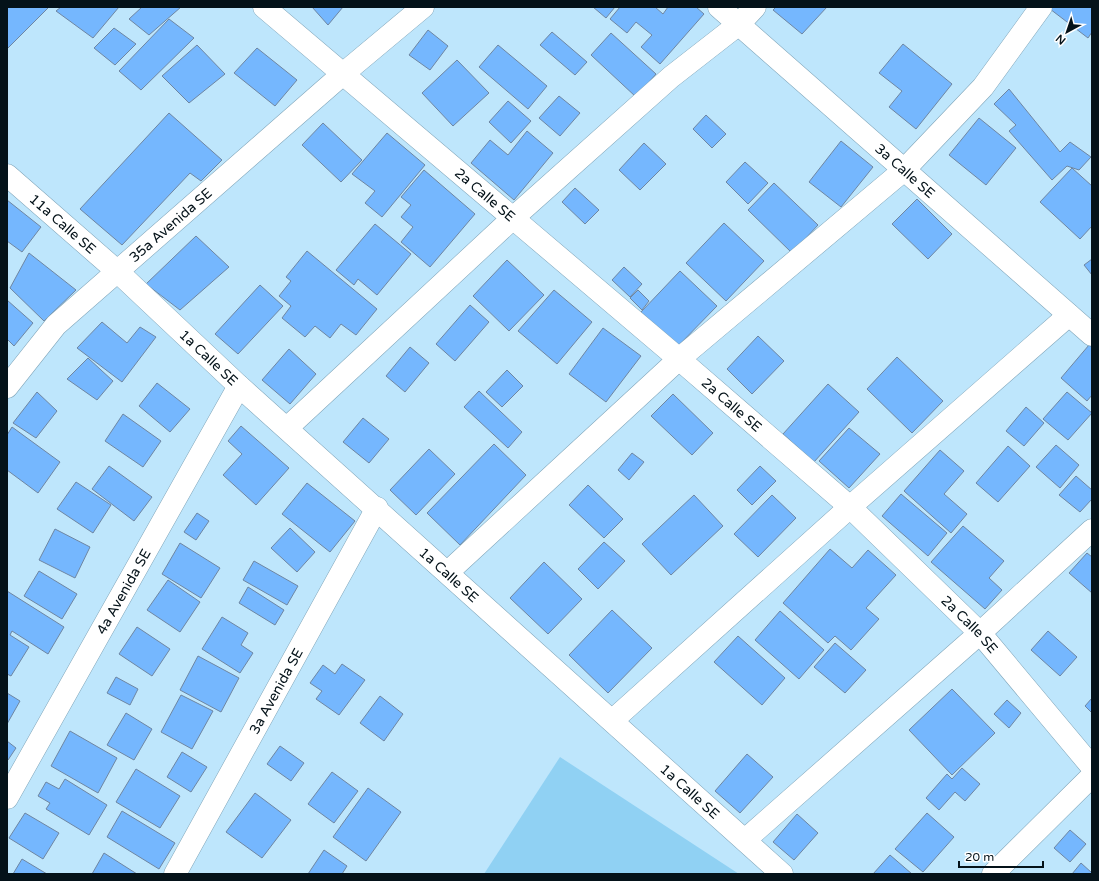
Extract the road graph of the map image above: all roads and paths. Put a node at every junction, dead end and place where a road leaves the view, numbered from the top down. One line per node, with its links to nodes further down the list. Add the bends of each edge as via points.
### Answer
1 (264, 7): 7 (street, 2a Calle SE)
2 (423, 7): 7 (street, 35a Avenida SE)
3 (719, 7): 6 (street, 3a Calle SE)
4 (755, 7): 6 (street)
5 (1041, 7): 8 (street, via 984,87)
6 (739, 24): 8 (street, 3a Calle SE); 10 (street, via 671,77)
7 (344, 73): 10 (street, 2a Calle SE); 11 (street, 35a Avenida SE)
8 (904, 170): 12 (street, 3a Calle SE); 14 (street)
9 (7, 175): 11 (street, 11a Calle SE)
10 (512, 218): 14 (street, 2a Calle SE); 17 (street)
11 (118, 272): 15 (street, 1a Calle SE); 16 (street, 35a Avenida SE, via 56,325)
12 (1069, 315): 13 (street, 3a Calle SE); 18 (street)
13 (1092, 335)
14 (679, 359): 18 (street, 2a Calle SE); 21 (street)
15 (239, 386): 17 (street, 1a Calle SE); 26 (street, 4a Avenida SE)
16 (7, 387)
17 (287, 428): 19 (street, 1a Calle SE)
18 (850, 507): 22 (street, 2a Calle SE); 23 (street)
19 (376, 508): 21 (street, 1a Calle SE); 28 (street, 3a Avenida SE)
20 (1092, 530): 22 (street)
21 (448, 572): 23 (street, 1a Calle SE)
22 (980, 633): 24 (street, 2a Calle SE); 27 (street)
23 (613, 720): 27 (street, 1a Calle SE)
24 (1092, 767)
25 (1092, 776): 30 (street)
26 (7, 798)
27 (745, 840): 29 (street, 1a Calle SE)
28 (175, 874)
29 (782, 874)
30 (993, 874)

